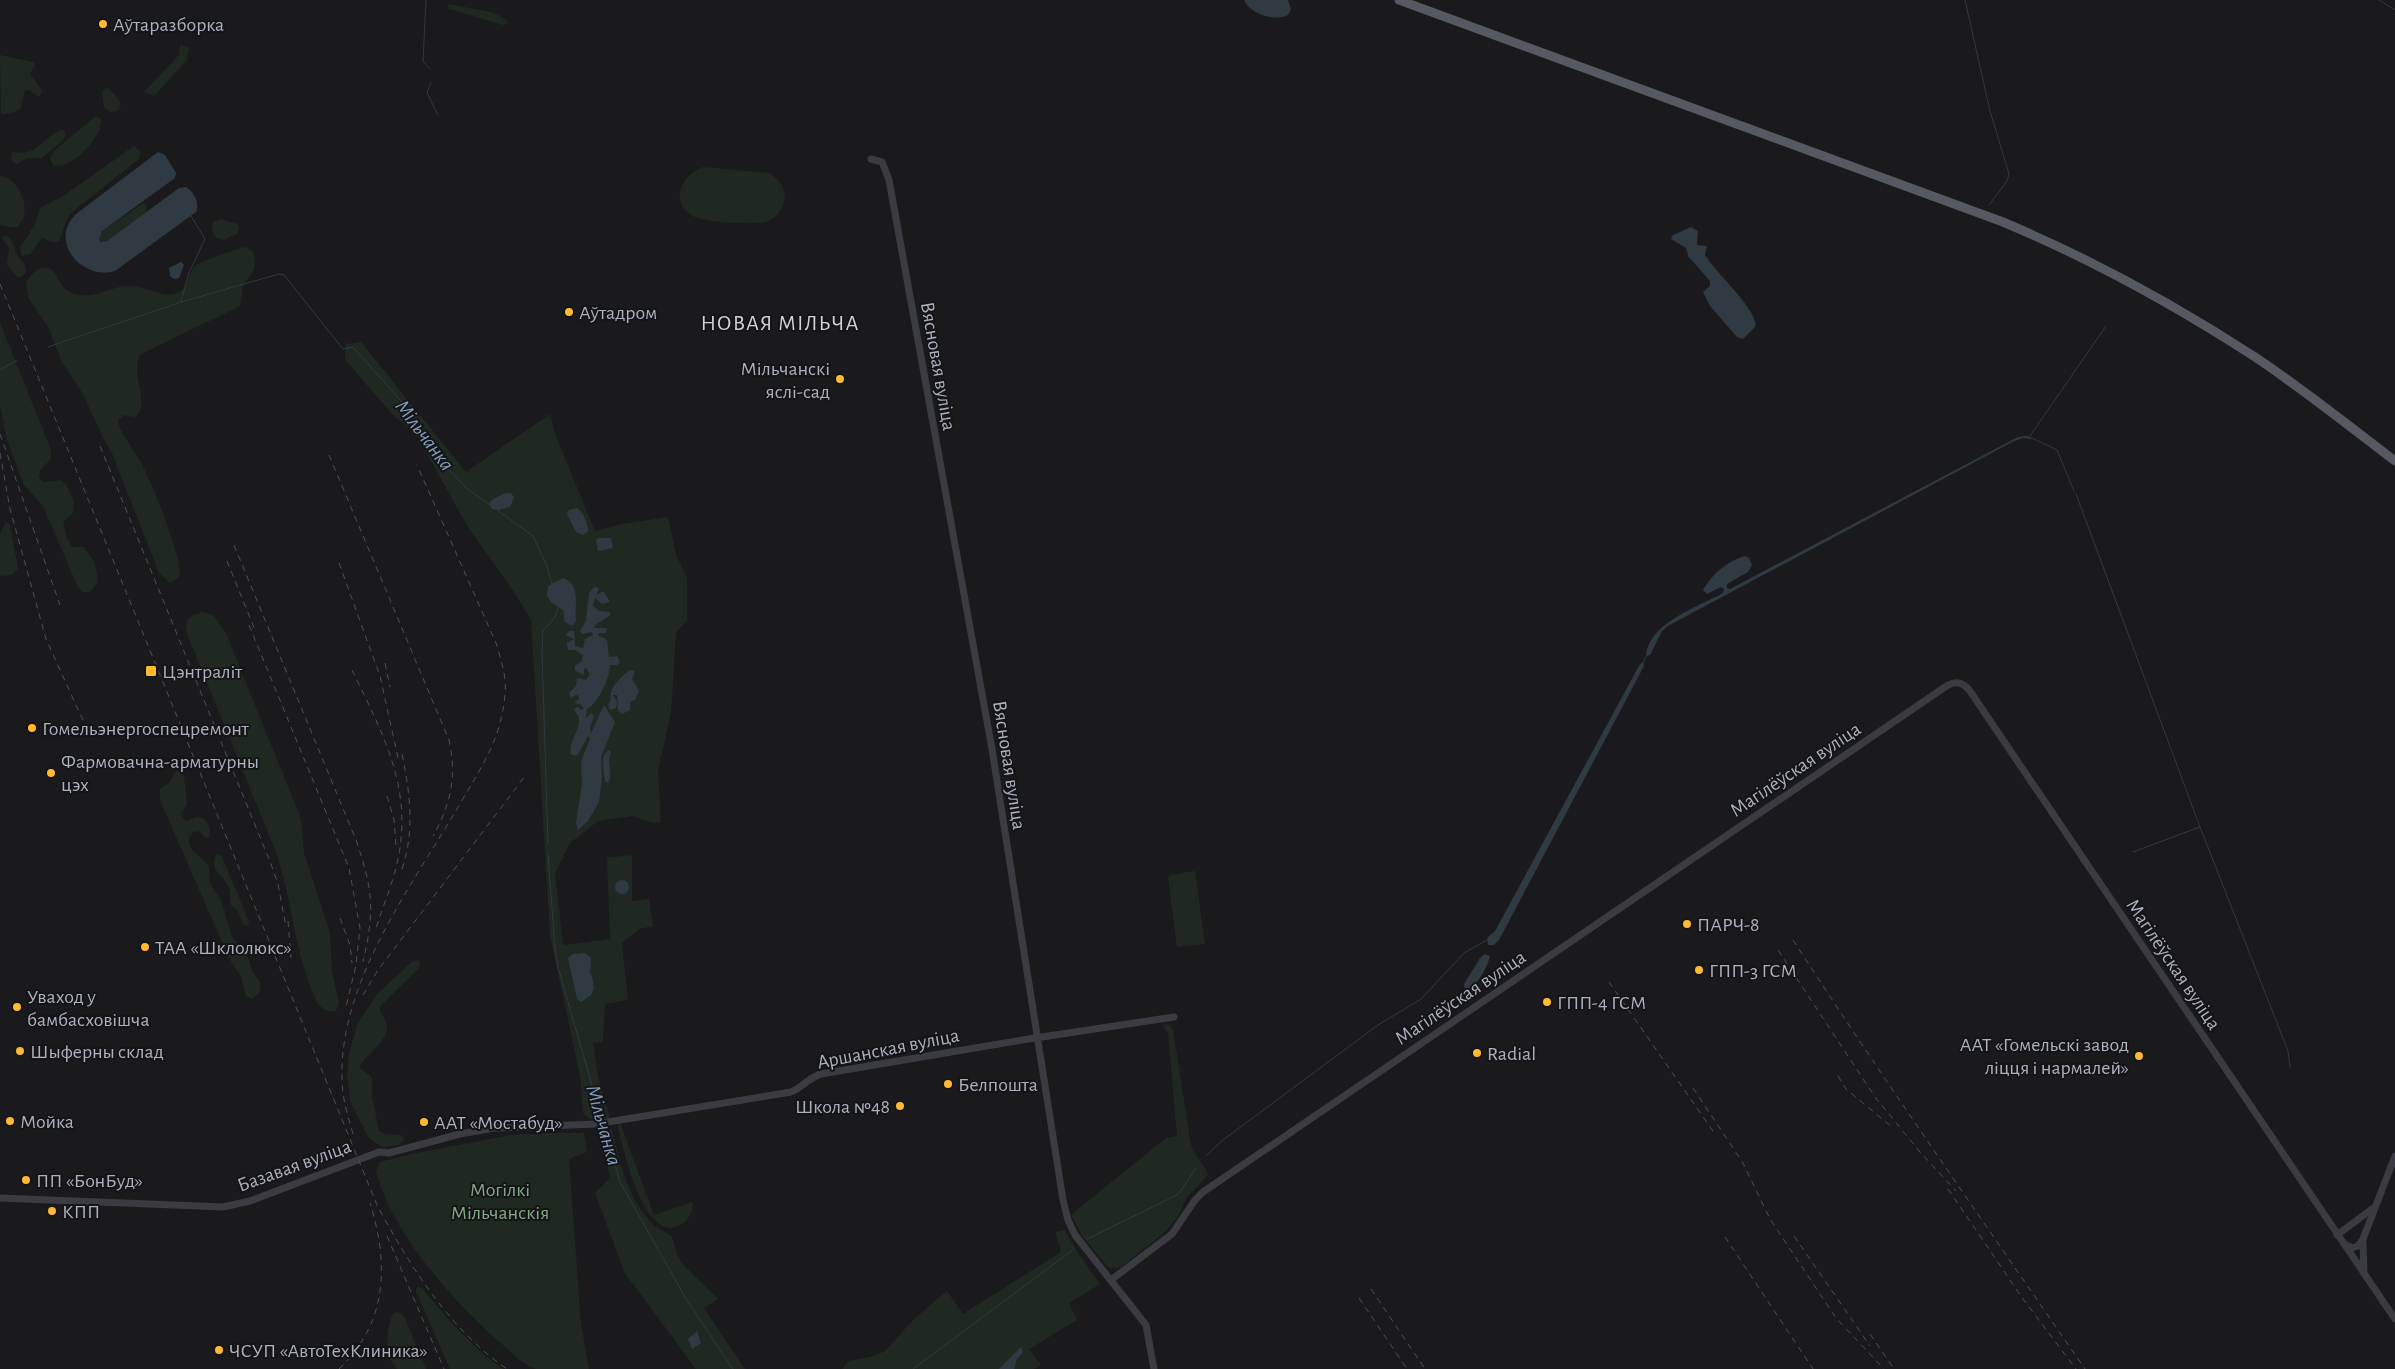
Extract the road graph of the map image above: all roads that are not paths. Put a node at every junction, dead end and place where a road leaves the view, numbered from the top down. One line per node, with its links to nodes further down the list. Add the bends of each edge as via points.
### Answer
1 (1399, 0): 3 (main road, via 2058,245 2133,283 2255,357)
2 (872, 159): 5 (street, Вясновая вуліца, via 882,162 889,180 992,749)
3 (2395, 462)
4 (1174, 1017): 5 (street, Аршанская вуліца)
5 (1038, 1038): 6 (street, Аршанская вуліца, via 821,1074 791,1092); 15 (street, Вясновая вуліца, via 1068,1220 1089,1254)
6 (596, 1124): 8 (street, Базавая вуліца, via 527,1126 460,1134 389,1153 379,1152 250,1201 223,1206)
7 (2395, 1156): 9 (street)
8 (0, 1198)
9 (2376, 1203): 10 (street, via 2366,1216); 12 (street)
10 (2350, 1226): 11 (street); 12 (street, via 2362,1227)
11 (2337, 1235): 13 (street, Магілёўская вуліца); 15 (street, Магілёўская вуліца, via 1976,700 1966,686 1956,682 1840,757 1203,1192 1172,1234)
12 (2364, 1236): 13 (street, via 2358,1246 2352,1248); 14 (street)
13 (2344, 1244): 14 (street, Магілёўская вуліца)
14 (2364, 1274): 16 (street, Магілёўская вуліца)
15 (1111, 1280): 17 (street, Вясновая вуліца, via 1146,1324)
16 (2395, 1319)
17 (1154, 1369)

